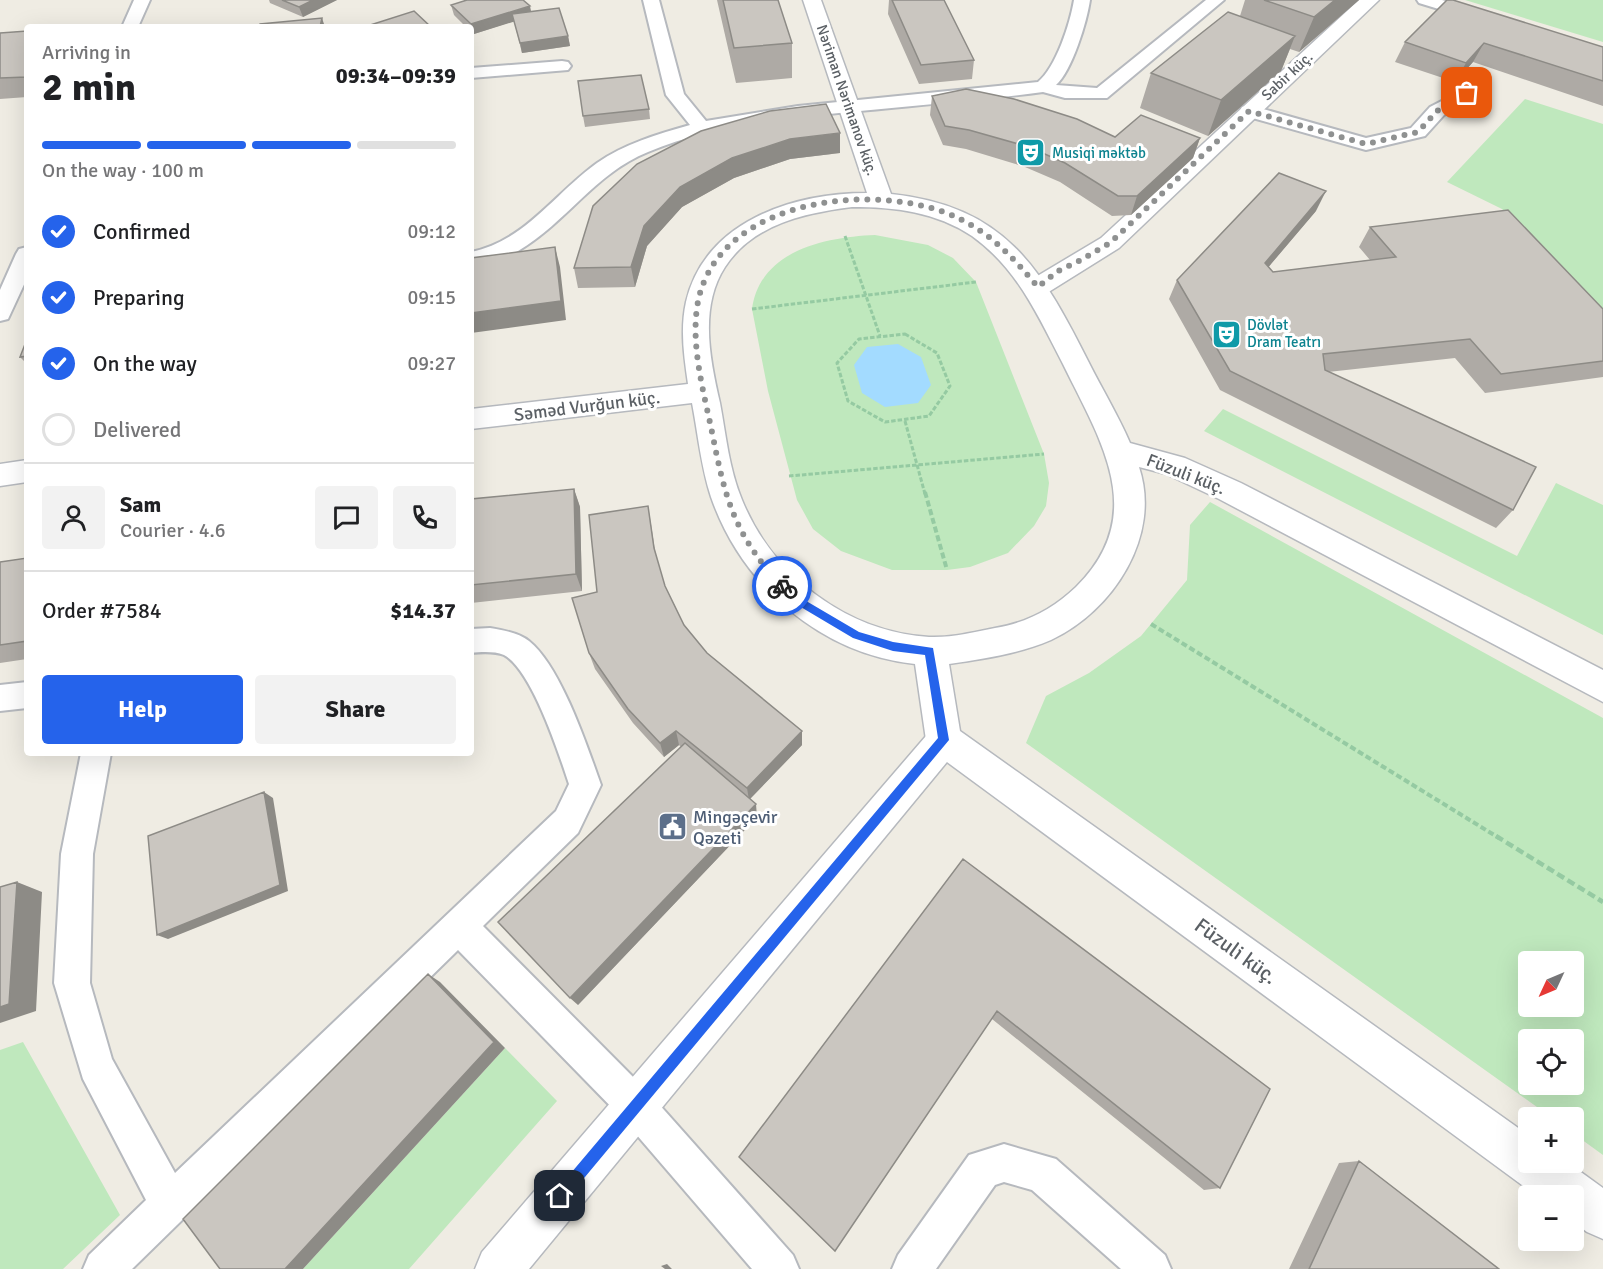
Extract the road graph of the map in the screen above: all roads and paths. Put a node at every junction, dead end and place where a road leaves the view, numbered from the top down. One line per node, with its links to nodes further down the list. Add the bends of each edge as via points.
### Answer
1 (142, 0): 9 (lane)
2 (651, 0): 16 (lane, via 675,95)
3 (812, 0): 14 (street, Nəriman Nərimanov küç.)
4 (1082, 0): 12 (lane, via 1056,76)
5 (1216, 0): 12 (lane, via 1101,94 1065,93)
6 (1370, 0): 15 (street, Sabir küç.)
7 (1425, 0): 8 (lane)
8 (1492, 20)
9 (131, 24)
10 (561, 66): 11 (lane)
11 (474, 73)
12 (1043, 87): 14 (lane)
13 (1467, 93): 15 (lane, via 1437,111 1418,132 1366,144)
14 (847, 106): 16 (lane); 17 (street, Nəriman Nərimanov küç.)
15 (1249, 111): 22 (street, Sabir küç., via 1110,243 1058,271)
16 (701, 127): 19 (lane, via 630,153 600,169 525,240 488,258)
17 (881, 199): 22 (street, via 934,209 979,230 1019,263); 28 (street, via 802,206 744,233 722,253 699,296 695,326)
18 (845, 236): 23 (path)
19 (474, 259)
20 (24, 261): 26 (lane)
21 (976, 282): 23 (path)
22 (1038, 287): 31 (street)
23 (866, 297): 25 (path); 27 (path)
24 (24, 308): 26 (lane)
25 (752, 309)
26 (1, 312)
27 (880, 336): 30 (path, via 859,339 837,363 848,401 885,422); 30 (path, via 905,334 937,353 950,386 929,416)
28 (703, 392): 29 (street, Səməd Vurğun küç.); 40 (street, via 726,498 761,563 793,597 856,635)
29 (474, 420)
30 (904, 421): 33 (path)
31 (1118, 450): 40 (street, via 1129,484 1125,544 1114,566 1079,605 1045,628 1013,639); 41 (street, Füzuli küç., via 1175,466 1230,491)
32 (1044, 454): 33 (path)
33 (918, 465): 36 (path); 37 (path)
34 (24, 471): 35 (street)
35 (0, 475)
36 (789, 476)
37 (947, 570)
38 (1151, 624): 46 (path)
39 (474, 641): 47 (lane, via 489,639 519,651 536,673 573,747 585,785 567,822)
40 (930, 651): 44 (street)
41 (1603, 687)
42 (24, 695): 43 (lane)
43 (0, 699)
44 (944, 740): 48 (street); 49 (street, Füzuli küç.)
45 (95, 756): 51 (lane, via 77,854 72,982 96,1066)
46 (1603, 902)
47 (458, 926): 48 (lane); 51 (lane)
48 (636, 1106): 54 (street); 55 (lane)
49 (1518, 1154)
50 (1544, 1173): 52 (street, Füzuli küç.)
51 (170, 1204): 53 (lane)
52 (1603, 1216)
53 (103, 1269)
54 (499, 1269)
55 (779, 1269)
56 (912, 1269): 57 (lane, via 983,1170 1005,1162 1042,1173)
57 (1150, 1269)

